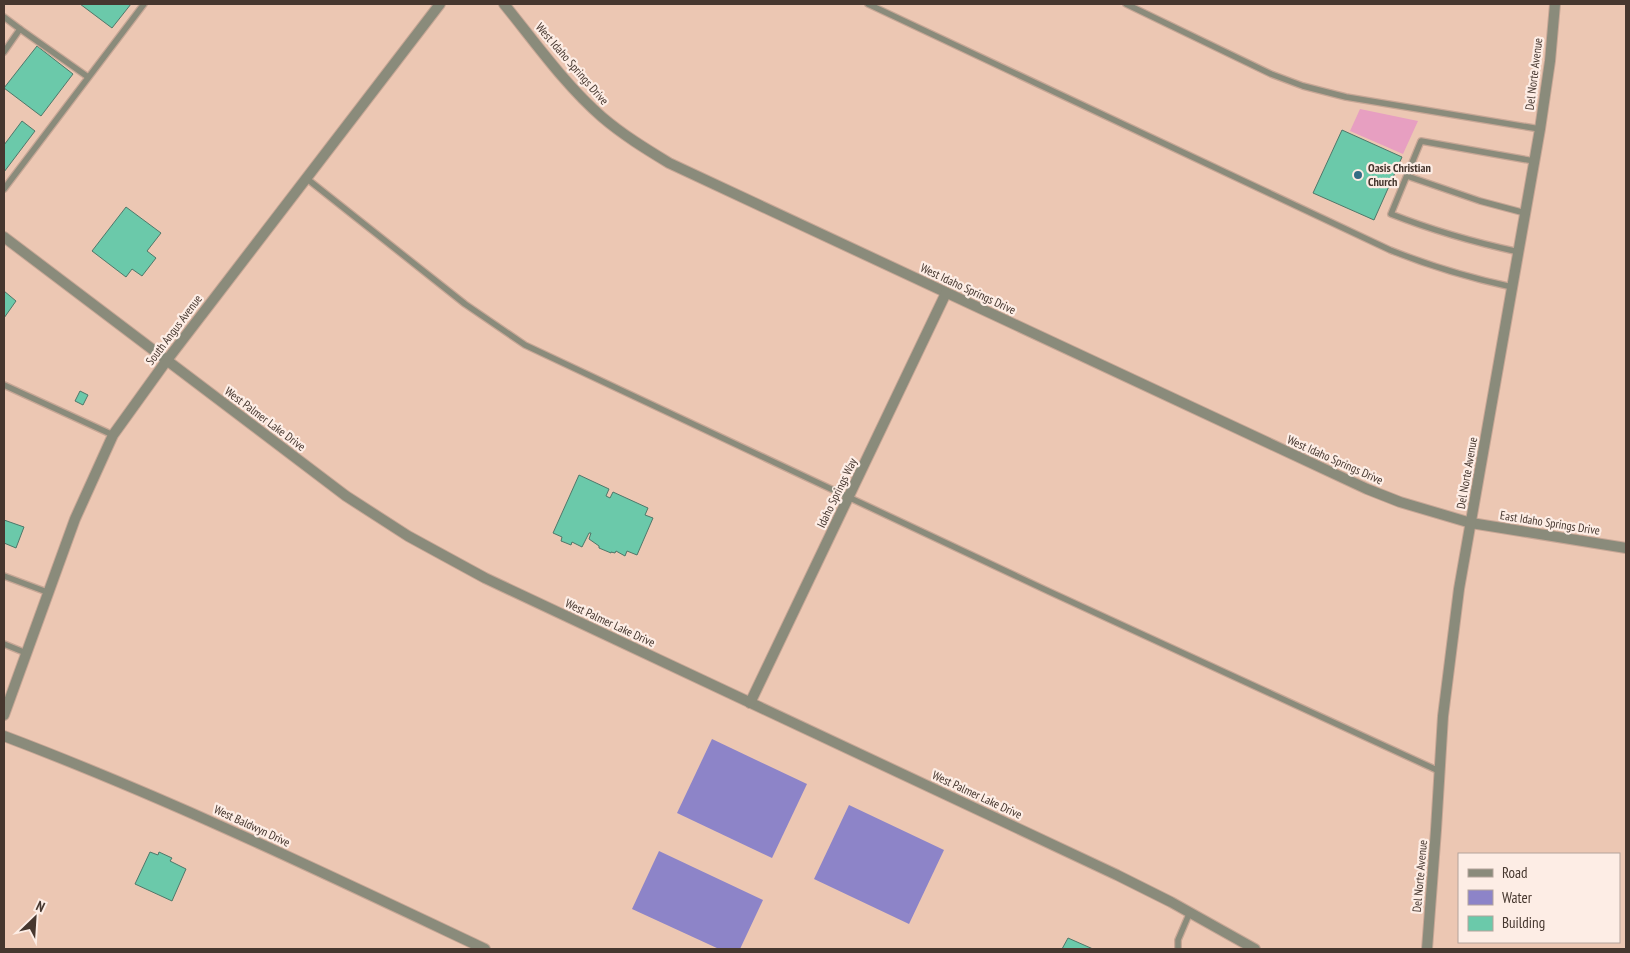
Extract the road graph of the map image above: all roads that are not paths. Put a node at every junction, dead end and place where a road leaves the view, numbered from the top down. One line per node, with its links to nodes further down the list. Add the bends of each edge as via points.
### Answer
1 (144, 4): 10 (lane)
2 (440, 4): 14 (street, South Angus Avenue)
3 (504, 4): 20 (street, West Idaho Springs Drive, via 584,99 626,136 669,163)
4 (868, 4): 19 (lane, via 1390,250 1478,280)
5 (1126, 4): 11 (lane, via 1271,74 1303,86 1346,97)
6 (1555, 4): 11 (street, Del Norte Avenue)
7 (4, 17): 8 (lane)
8 (20, 29): 9 (lane); 10 (lane)
9 (4, 52)
10 (88, 77): 15 (lane)
11 (1540, 128): 12 (street, Del Norte Avenue)
12 (1534, 161): 13 (lane, via 1421,141); 16 (street, Del Norte Avenue)
13 (1407, 176): 16 (lane); 18 (lane, via 1391,214 1434,230)
14 (306, 178): 21 (street, South Angus Avenue); 24 (lane, via 465,304 524,345)
15 (4, 189)
16 (1525, 213): 18 (street, Del Norte Avenue)
17 (4, 238): 21 (street, West Palmer Lake Drive)
18 (1518, 252): 19 (street, Del Norte Avenue)
19 (1512, 287): 25 (street, Del Norte Avenue)
20 (946, 293): 24 (street, Idaho Springs Way); 25 (street, West Idaho Springs Drive, via 1367,489)
21 (167, 360): 23 (street, South Angus Avenue); 31 (street, West Palmer Lake Drive, via 346,496 408,536 485,578)
22 (4, 385): 23 (lane)
23 (113, 435): 28 (street, South Angus Avenue, via 75,519)
24 (849, 497): 31 (street, Idaho Springs Way); 34 (lane)
25 (1471, 523): 26 (street, East Idaho Springs Drive); 34 (street, Del Norte Avenue, via 1448,661)
26 (1626, 548)
27 (4, 576): 28 (lane)
28 (48, 592): 30 (street, South Angus Avenue)
29 (4, 644): 30 (lane)
30 (26, 652): 32 (street, South Angus Avenue)
31 (750, 703): 35 (street, West Palmer Lake Drive)
32 (4, 715)
33 (4, 736): 36 (street, West Baldwyn Drive, via 155,796)
34 (1439, 771): 39 (street, Del Norte Avenue)
35 (1190, 912): 37 (lane, via 1178,940); 38 (street, West Palmer Lake Drive)
36 (485, 949)
37 (1178, 949)
38 (1255, 949)
39 (1427, 949)

